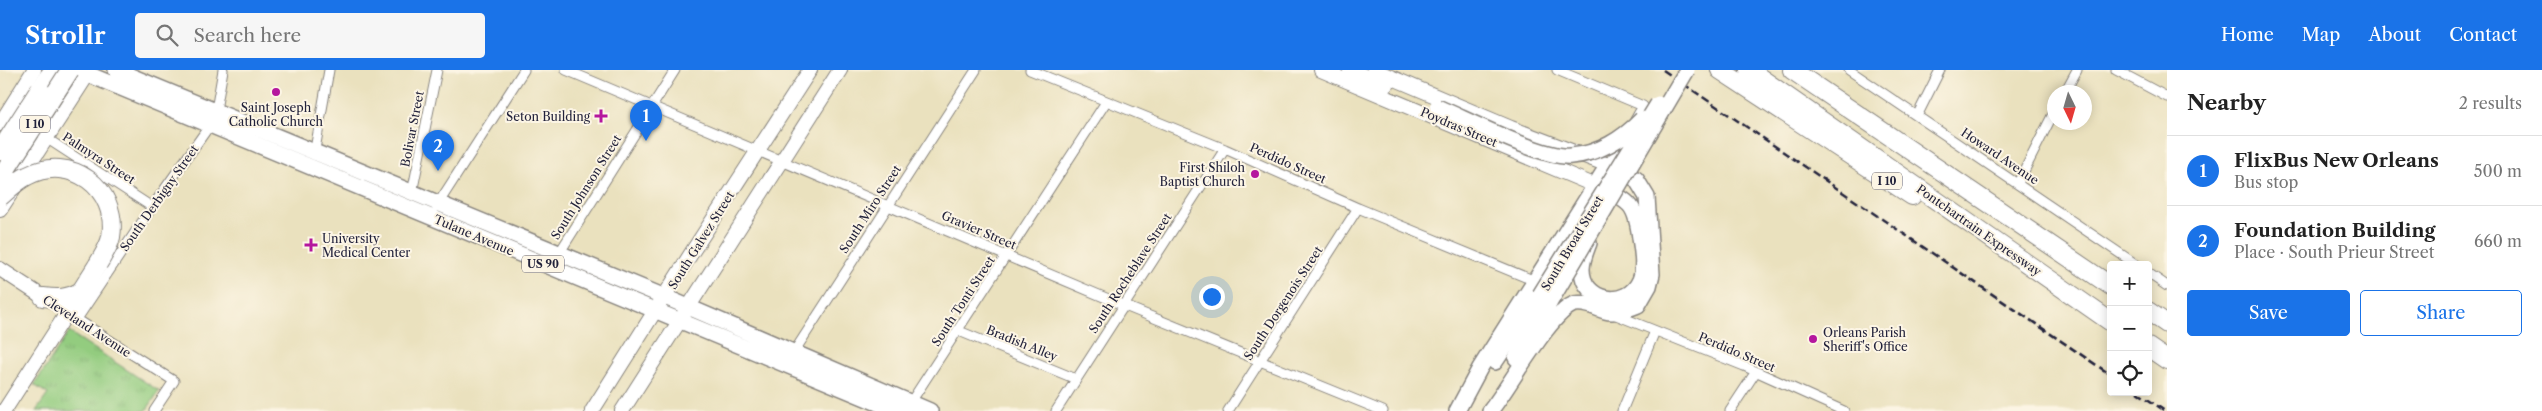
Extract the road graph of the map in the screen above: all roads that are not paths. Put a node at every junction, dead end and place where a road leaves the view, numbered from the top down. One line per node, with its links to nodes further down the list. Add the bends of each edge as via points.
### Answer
1 (34, 70): 36 (street)
2 (53, 70): 43 (highway, I 10, bridge)
3 (70, 70): 48 (highway, I 10, bridge)
4 (116, 70): 35 (main road, Tulane Avenue / US 90)
5 (223, 70): 35 (street, South Derbigny Street)
6 (329, 70): 45 (street)
7 (436, 70): 51 (street, Bolivar Street)
8 (524, 70): 57 (street)
9 (566, 70): 33 (street, Gravier Street)
10 (675, 70): 33 (street, South Johnson Street)
11 (810, 70): 44 (street, South Galvez Street)
12 (840, 70): 46 (street, South Galvez Street)
13 (976, 70): 53 (street, South Miro Street)
14 (1030, 70): 32 (street, Perdido Street)
15 (1321, 70): 50 (street, Poydras Street)
16 (1350, 70): 34 (street)
17 (1374, 70): 47 (street)
18 (1557, 70): 47 (street, via 1643,106)
19 (1677, 70): 31 (main road, South Broad Street)
20 (1687, 70): 58 (main road, South Broad Street, bridge)
21 (1720, 70): 65 (highway, I 10, via 1884,179)
22 (1749, 70): 65 (highway, Pontchartrain Expressway)
23 (1792, 70): 64 (highway)
24 (1849, 70): 37 (street, Howard Avenue)
25 (1940, 70): 37 (street)
26 (2077, 70): 29 (street)
27 (2116, 70): 30 (street)
28 (85, 71): 39 (main road, Tulane Avenue / US 90); 41 (street)
29 (2069, 85)
30 (2167, 97)
31 (1661, 98): 34 (main road, bridge, via 1635,126 1610,144 1570,156 1532,148); 68 (main road, South Broad Street, bridge)
32 (1106, 102): 42 (street, Perdido Street); 59 (street, South Tonti Street)
33 (652, 106): 44 (street, Gravier Street); 60 (street, South Johnson Street)
34 (1437, 106)
35 (216, 110): 39 (street, South Derbigny Street); 45 (main road, Tulane Avenue / US 90)
36 (8, 111): 38 (street); 41 (street, Palmyra Street)
37 (1917, 116): 49 (street, Howard Avenue)
38 (0, 124)
39 (210, 125): 45 (main road, Tulane Avenue / US 90); 54 (street, South Derbigny Street)
40 (2047, 126): 49 (street)
41 (47, 139): 54 (street, Palmyra Street); 56 (street)
42 (1225, 149): 55 (street, Perdido Street); 72 (street, South Rocheblave Street)
43 (0, 151)
44 (758, 151): 46 (street, Gravier Street); 71 (street, South Galvez Street)
45 (312, 160): 51 (main road, Tulane Avenue / US 90); 57 (main road, Tulane Avenue / US 90)
46 (782, 160): 53 (street, Gravier Street); 74 (street, South Galvez Street)
47 (1608, 165): 50 (main road); 70 (main road, via 1636,179 1647,197 1652,274 1650,286)
48 (0, 179)
49 (2018, 183): 61 (street, Howard Avenue)
50 (1596, 186): 68 (main road); 70 (main road, via 1629,202 1636,214 1642,272)
51 (412, 193): 57 (main road, Tulane Avenue / US 90)
52 (0, 197): 67 (highway, bridge, via 26,176 48,169 64,169 86,177 103,194 111,218 109,242)
53 (888, 204): 59 (street, Gravier Street); 83 (street, South Miro Street)
54 (152, 207): 76 (street, South Derbigny Street)
55 (1358, 208): 68 (street, Perdido Street); 85 (street, South Dorgenois Street)
56 (0, 210)
57 (434, 211): 60 (main road, Tulane Avenue / US 90)
58 (1594, 230): 68 (main road, South Broad Street, bridge); 70 (main road, via 1582,268 1588,288 1610,299)
59 (1007, 255): 72 (street, Gravier Street); 80 (street, South Tonti Street)
60 (553, 260): 71 (main road, Tulane Avenue / US 90)
61 (2131, 261)
62 (0, 269): 69 (street, Cleveland Avenue)
63 (2152, 276): 66 (street)
64 (2107, 283)
65 (2057, 286): 77 (highway, Pontchartrain Expressway / I 10)
66 (2167, 286)
67 (81, 291): 69 (highway, via 60,299); 76 (highway)
68 (1542, 292): 98 (main road, via 1480,368); 99 (main road, South Broad Street); 100 (main road, South Broad Street)
69 (43, 297): 76 (street, Cleveland Avenue)
70 (1635, 298): 73 (main road, via 1624,310); 79 (street)
71 (661, 304): 74 (main road, Tulane Avenue / US 90); 91 (street, South Galvez Street)
72 (1125, 306): 85 (street, Gravier Street); 87 (street, South Rocheblave Street)
73 (1606, 311): 79 (street, Perdido Street); 101 (main road, via 1582,304 1561,312 1550,323)
74 (684, 314): 83 (main road, Tulane Avenue / US 90); 92 (street, South Galvez Street)
75 (2152, 314): 78 (highway)
76 (72, 316): 89 (street, South Derbigny Street); 90 (street, Cleveland Avenue, via 174,381)
77 (2107, 319)
78 (2167, 324)
79 (1640, 325): 81 (street, Perdido Street)
80 (959, 330): 87 (street, Bradish Alley); 88 (street, South Tonti Street)
81 (1655, 331): 86 (street, Perdido Street); 102 (street)
82 (2152, 350): 84 (highway)
83 (790, 358): 88 (main road, Tulane Avenue / US 90); 93 (main road, Tulane Avenue / US 90)
84 (2167, 360)
85 (1260, 361): 96 (street, South Dorgenois Street); 97 (street, Gravier Street)
86 (1755, 373): 103 (street); 104 (street, Perdido Street)
87 (1076, 379): 95 (street, South Rocheblave Street)
88 (908, 407): 94 (main road, Tulane Avenue / US 90)
89 (4, 411)
90 (154, 411)
91 (592, 411)
92 (622, 411)
93 (897, 411)
94 (930, 411)
95 (1056, 411)
96 (1228, 411)
97 (1383, 411)
98 (1456, 411)
99 (1461, 411)
100 (1484, 411)
101 (1490, 411)
102 (1622, 411)
103 (1730, 411)
104 (1844, 411)

